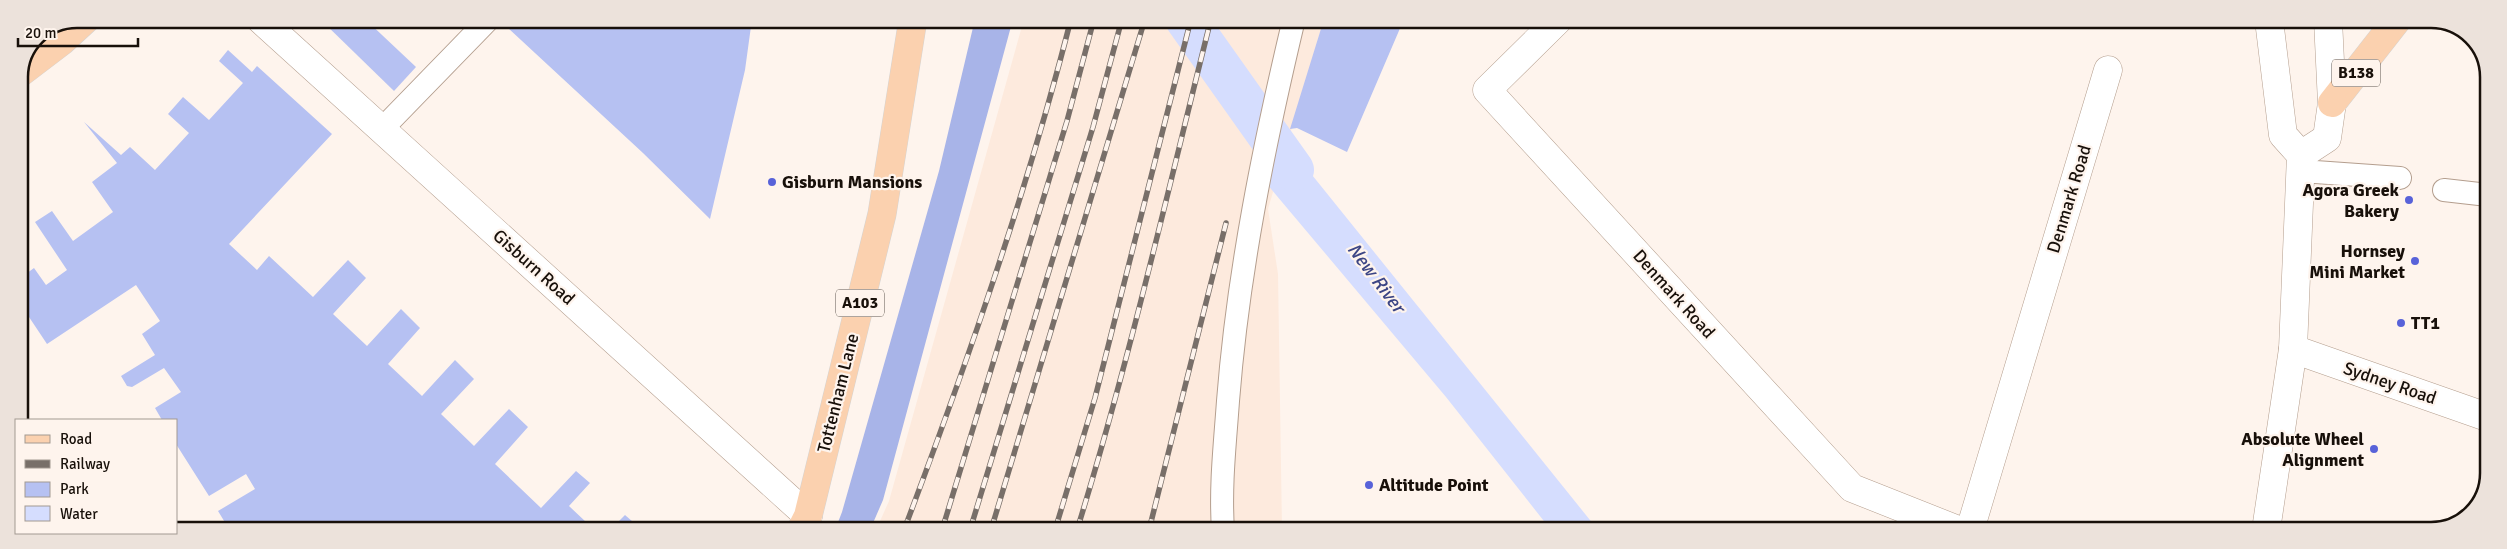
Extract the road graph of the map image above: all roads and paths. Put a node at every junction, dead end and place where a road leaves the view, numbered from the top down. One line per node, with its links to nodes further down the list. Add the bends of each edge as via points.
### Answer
1 (76, 28): 10 (main road)
2 (270, 28): 13 (street, Gisburn Road)
3 (480, 28): 13 (lane)
4 (912, 28): 21 (main road, Tottenham Lane / A103, via 882,214)
5 (1292, 28): 22 (lane, via 1275,101 1234,324 1220,494)
6 (1550, 28): 23 (street, Denmark Road, via 1487,90 1852,488)
7 (2270, 28): 14 (street, via 2282,135)
8 (2328, 28): 12 (street, B138)
9 (2391, 28): 12 (main road, B138)
10 (28, 67)
11 (2108, 70): 24 (street, Denmark Road)
12 (2332, 103): 14 (street, B138, via 2327,138)
13 (382, 129): 20 (street, Gisburn Road)
14 (2301, 163): 15 (lane); 18 (street)
15 (2400, 178)
16 (2444, 190): 17 (lane)
17 (2479, 194)
18 (2293, 349): 19 (street, Sydney Road); 25 (street)
19 (2480, 414)
20 (804, 522)
21 (805, 522)
22 (1222, 522)
23 (1938, 522)
24 (1972, 522)
25 (2267, 522)

